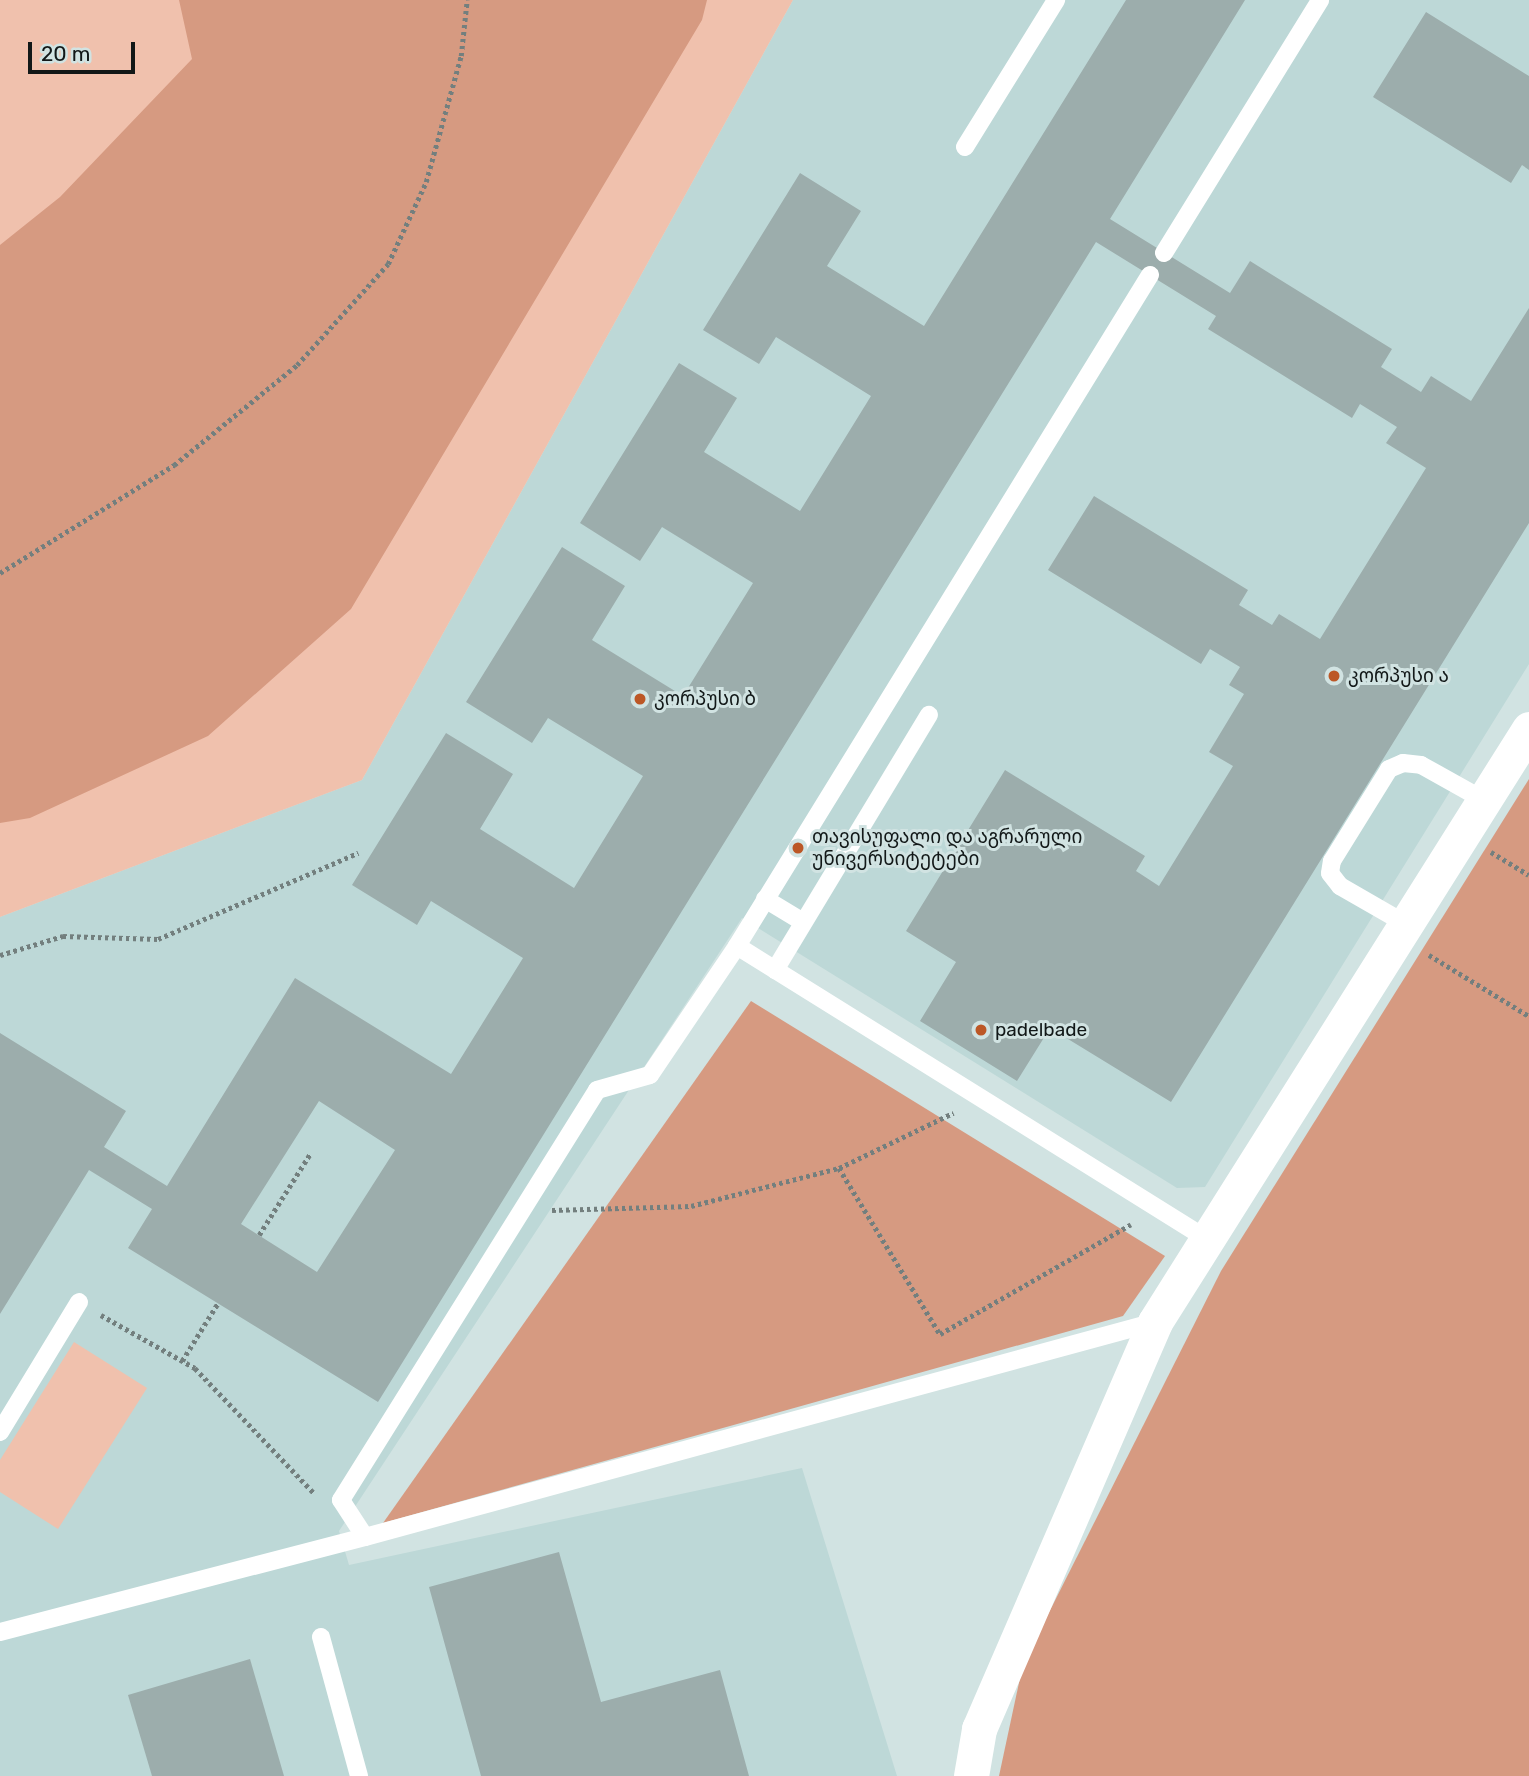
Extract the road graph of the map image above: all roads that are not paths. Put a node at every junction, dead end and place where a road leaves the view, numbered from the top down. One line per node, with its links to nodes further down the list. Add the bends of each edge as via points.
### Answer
1 (1056, 0): 3 (lane)
2 (1320, 0): 4 (lane)
3 (965, 147)
4 (1164, 253)
5 (1150, 275): 9 (lane)
6 (929, 715): 10 (lane)
7 (1529, 729): 8 (street)
8 (1484, 800): 11 (street); 11 (lane, via 1421,765 1403,762 1389,769 1332,861 1331,873 1340,886)
9 (765, 899): 10 (lane); 12 (lane)
10 (803, 922): 13 (lane)
11 (1402, 930): 14 (street)
12 (737, 946): 13 (lane); 18 (lane, via 650,1075 597,1090 341,1500)
13 (775, 970): 14 (lane)
14 (1207, 1239): 16 (street)
15 (79, 1302): 17 (lane)
16 (1155, 1322): 18 (lane); 22 (street, via 979,1729)
17 (0, 1432)
18 (365, 1537): 19 (lane)
19 (0, 1632)
20 (321, 1637): 21 (lane)
21 (359, 1776)
22 (971, 1776)

